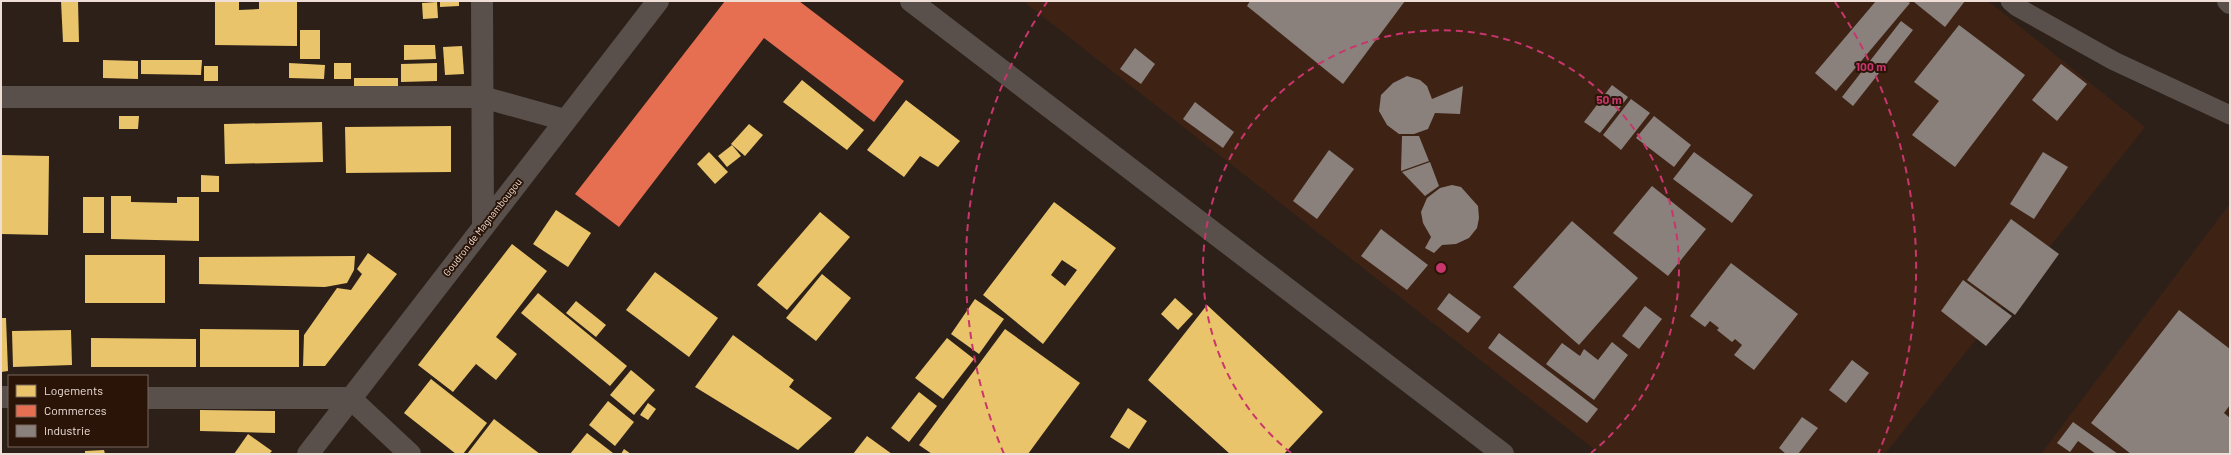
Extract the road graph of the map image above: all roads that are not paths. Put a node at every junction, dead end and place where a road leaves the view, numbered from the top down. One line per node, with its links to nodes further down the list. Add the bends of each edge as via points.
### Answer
1 (482, 1): 6 (street)
2 (658, 1): 8 (street, Goudron de Magnambougou)
3 (911, 1): 14 (street)
4 (2010, 1): 7 (lane, via 2114,61)
5 (1, 97): 6 (street)
6 (482, 97): 8 (street); 9 (street)
7 (2230, 115)
8 (566, 120): 9 (street, Goudron de Magnambougou)
9 (483, 226): 11 (street, Goudron de Magnambougou)
10 (148, 398): 11 (street)
11 (350, 398): 12 (street, Goudron de Magnambougou); 13 (street)
12 (308, 454)
13 (410, 454)
14 (1503, 454)

